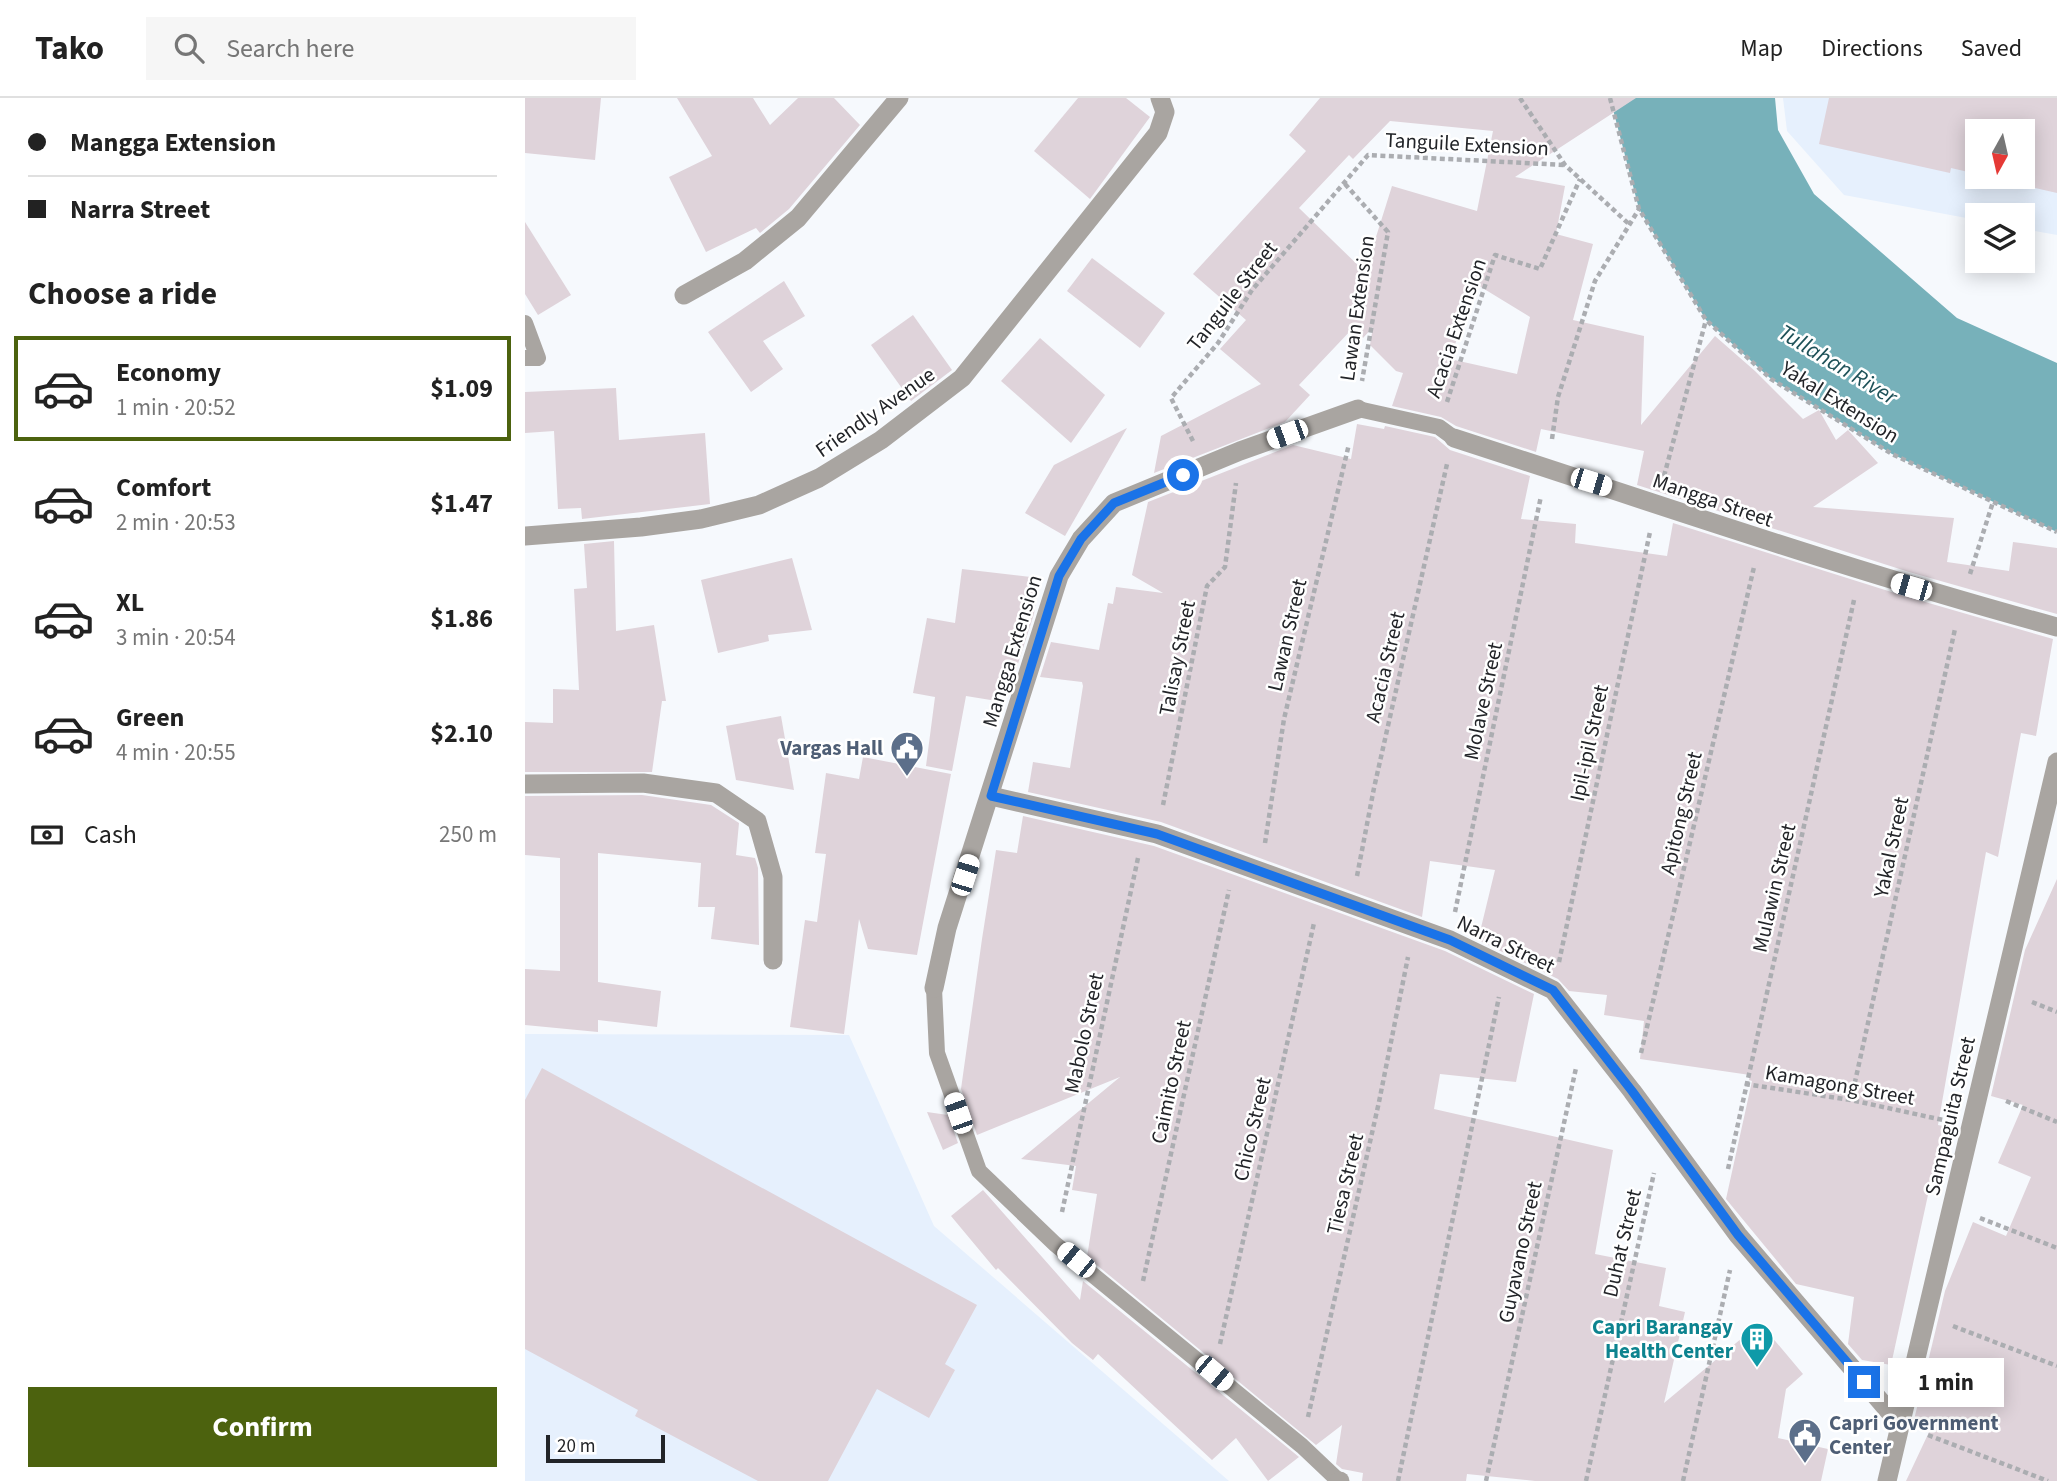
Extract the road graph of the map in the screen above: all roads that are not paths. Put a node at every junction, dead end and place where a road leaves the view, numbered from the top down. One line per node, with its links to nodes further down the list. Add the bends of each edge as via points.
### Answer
1 (899, 98): 3 (street, via 798,218 745,261)
2 (1163, 105): 8 (street, Friendly Avenue, via 1157,133 962,378 881,440 819,478 759,505 665,524)
3 (684, 295)
4 (525, 323): 5 (lane, via 538,358)
5 (525, 358)
6 (1358, 409): 7 (lane, Mangga Street); 12 (street, Mangga Extension, via 1114,503 1081,539 1059,576)
7 (1446, 432): 9 (street, Mangga Street, via 1760,541)
8 (525, 536)
9 (2057, 627)
10 (2056, 766): 15 (street, Sampaguita Street)
11 (525, 784): 13 (street, via 643,783 716,793 757,821 773,877)
12 (991, 796): 14 (street, Mangga Extension, via 947,928); 15 (street, Narra Street, via 1151,832 1450,940 1553,990 1738,1235)
13 (773, 960)
14 (934, 988): 16 (lane, via 937,1054 979,1171 1055,1244)
15 (1901, 1424): 17 (street, Sampaguita Street)
16 (1340, 1481)
17 (1887, 1481)

